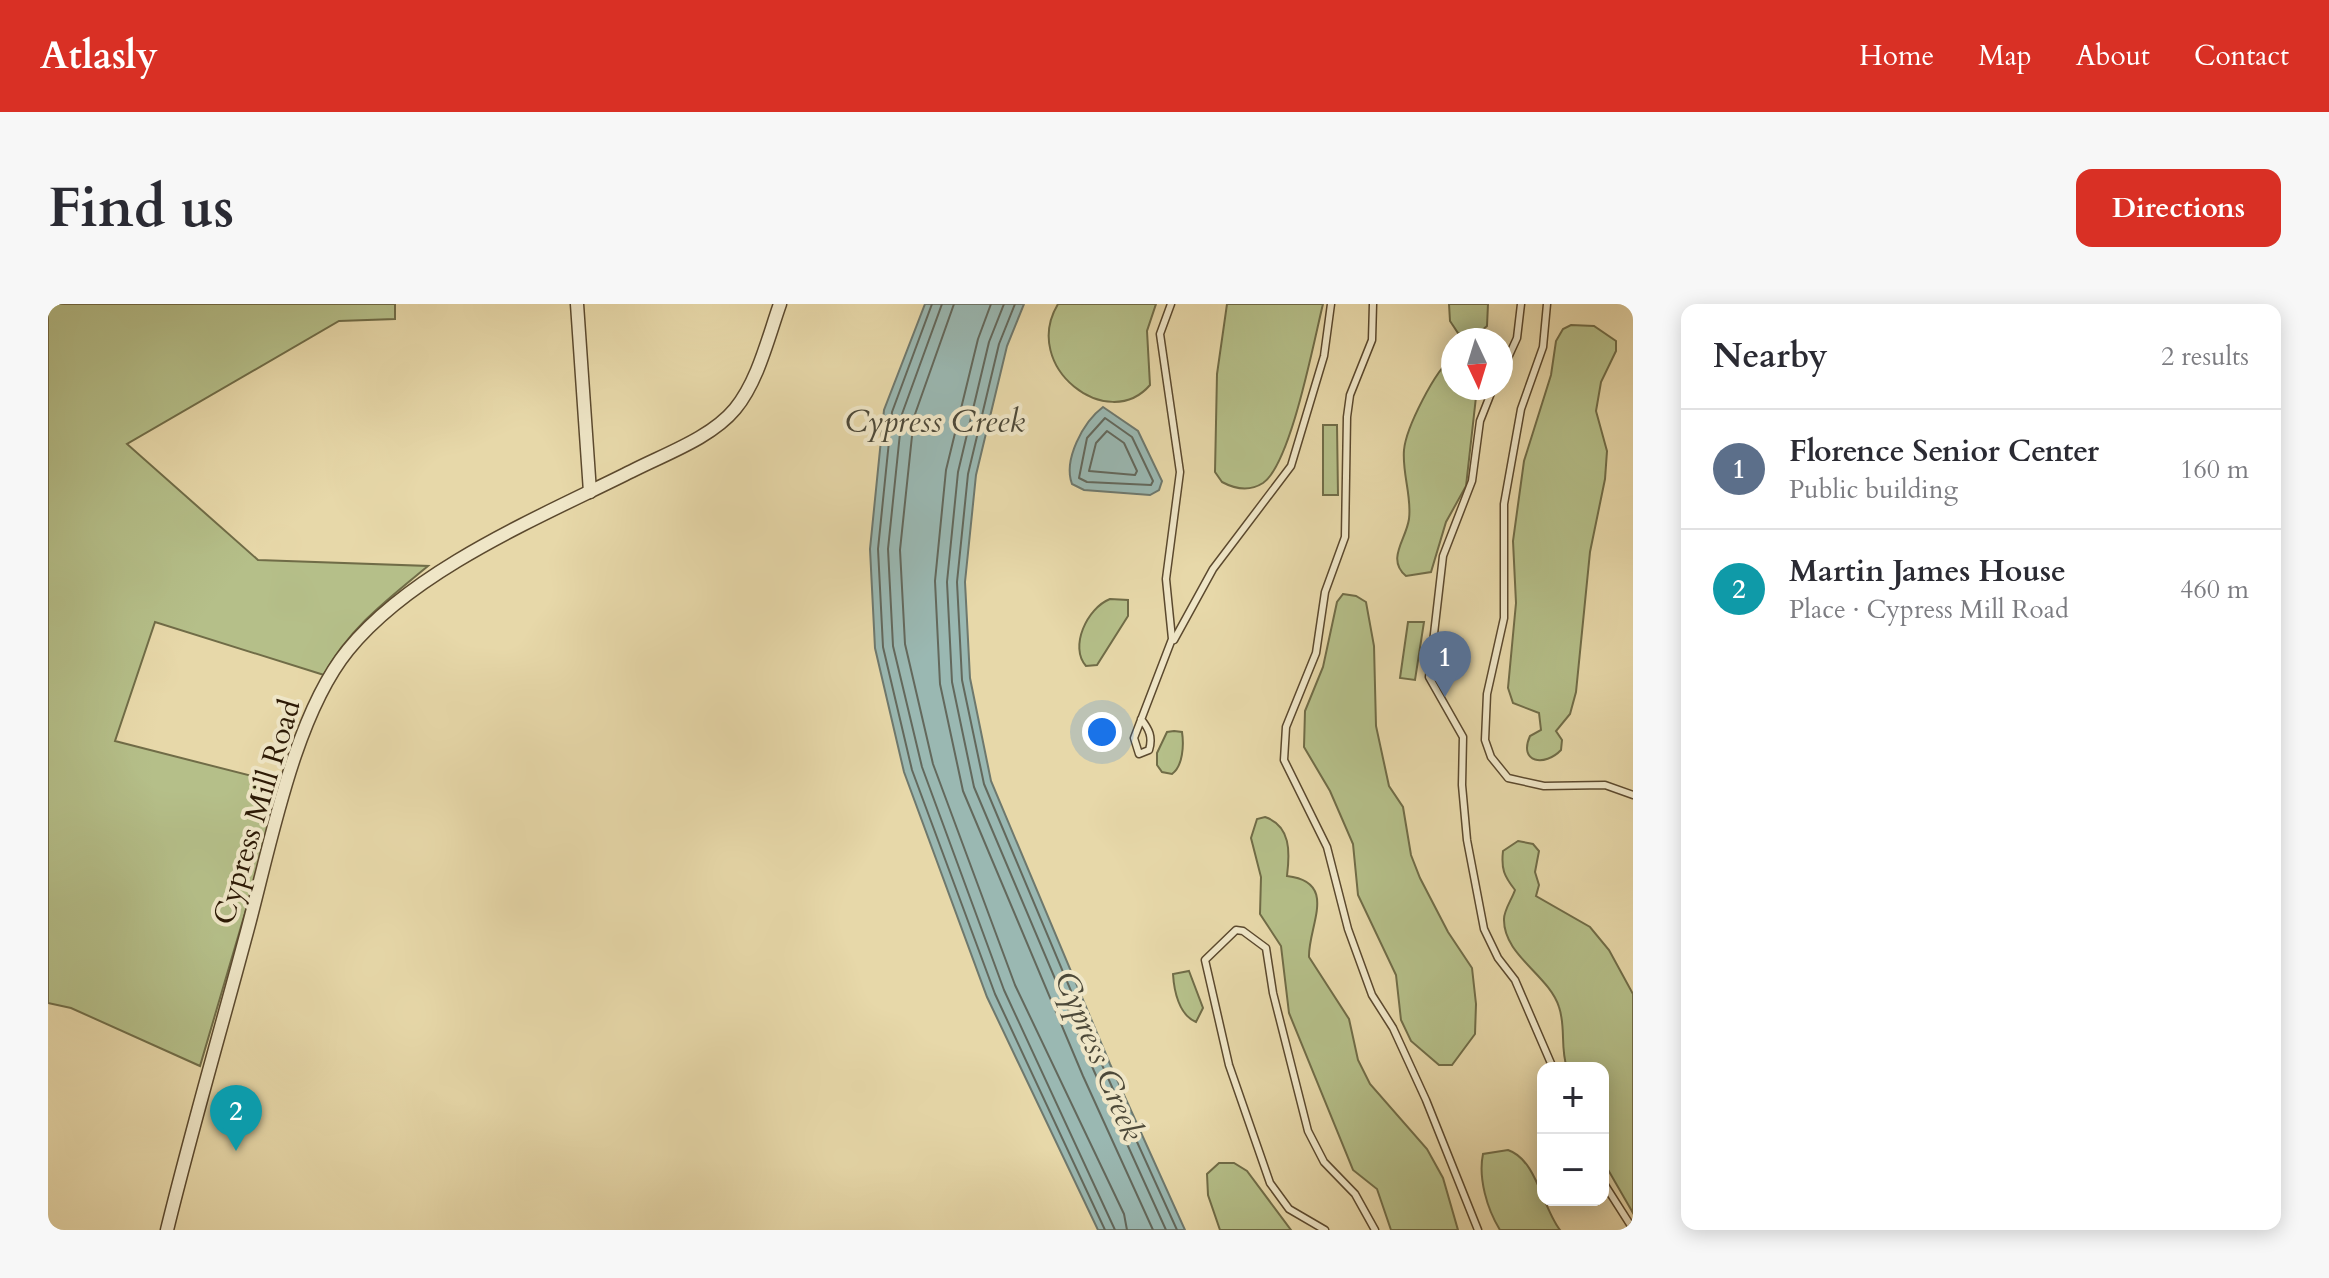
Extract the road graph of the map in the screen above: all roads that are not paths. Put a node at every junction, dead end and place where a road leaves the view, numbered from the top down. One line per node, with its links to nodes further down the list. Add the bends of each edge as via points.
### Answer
1 (577, 304): 10 (street)
2 (780, 304): 10 (street, Cypress Mill Road, via 752,380 735,409 695,439)
3 (1171, 304): 11 (lane, via 1160,334 1180,472 1166,579)
4 (1331, 304): 11 (lane, via 1321,367 1291,466 1213,569)
5 (1373, 304): 20 (lane, via 1372,340 1347,417 1345,537 1325,592 1316,653 1286,727 1284,760 1327,847 1372,995 1420,1087)
6 (1521, 304): 8 (lane)
7 (1547, 304): 13 (lane, via 1543,347 1521,409 1504,504 1504,618 1487,694 1485,740 1508,778 1544,786 1605,785)
8 (1513, 351)
9 (1488, 400): 14 (lane, via 1472,481 1441,565 1429,677 1463,737 1467,840 1484,929 1515,980)
10 (590, 492): 17 (street, Cypress Mill Road, via 439,573 373,626 329,678 281,807)
11 (1171, 646): 12 (lane)
12 (1141, 719): 12 (lane, via 1133,742 1139,754 1151,745)
13 (1633, 795)
14 (1550, 1062)
15 (1609, 1191): 16 (lane)
16 (1633, 1229)
17 (167, 1230)
18 (1325, 1230): 19 (lane, via 1293,1213 1275,1192 1229,1065 1205,960 1236,930 1266,948 1308,1131 1324,1162 1355,1194)
19 (1375, 1230)
20 (1478, 1230)

